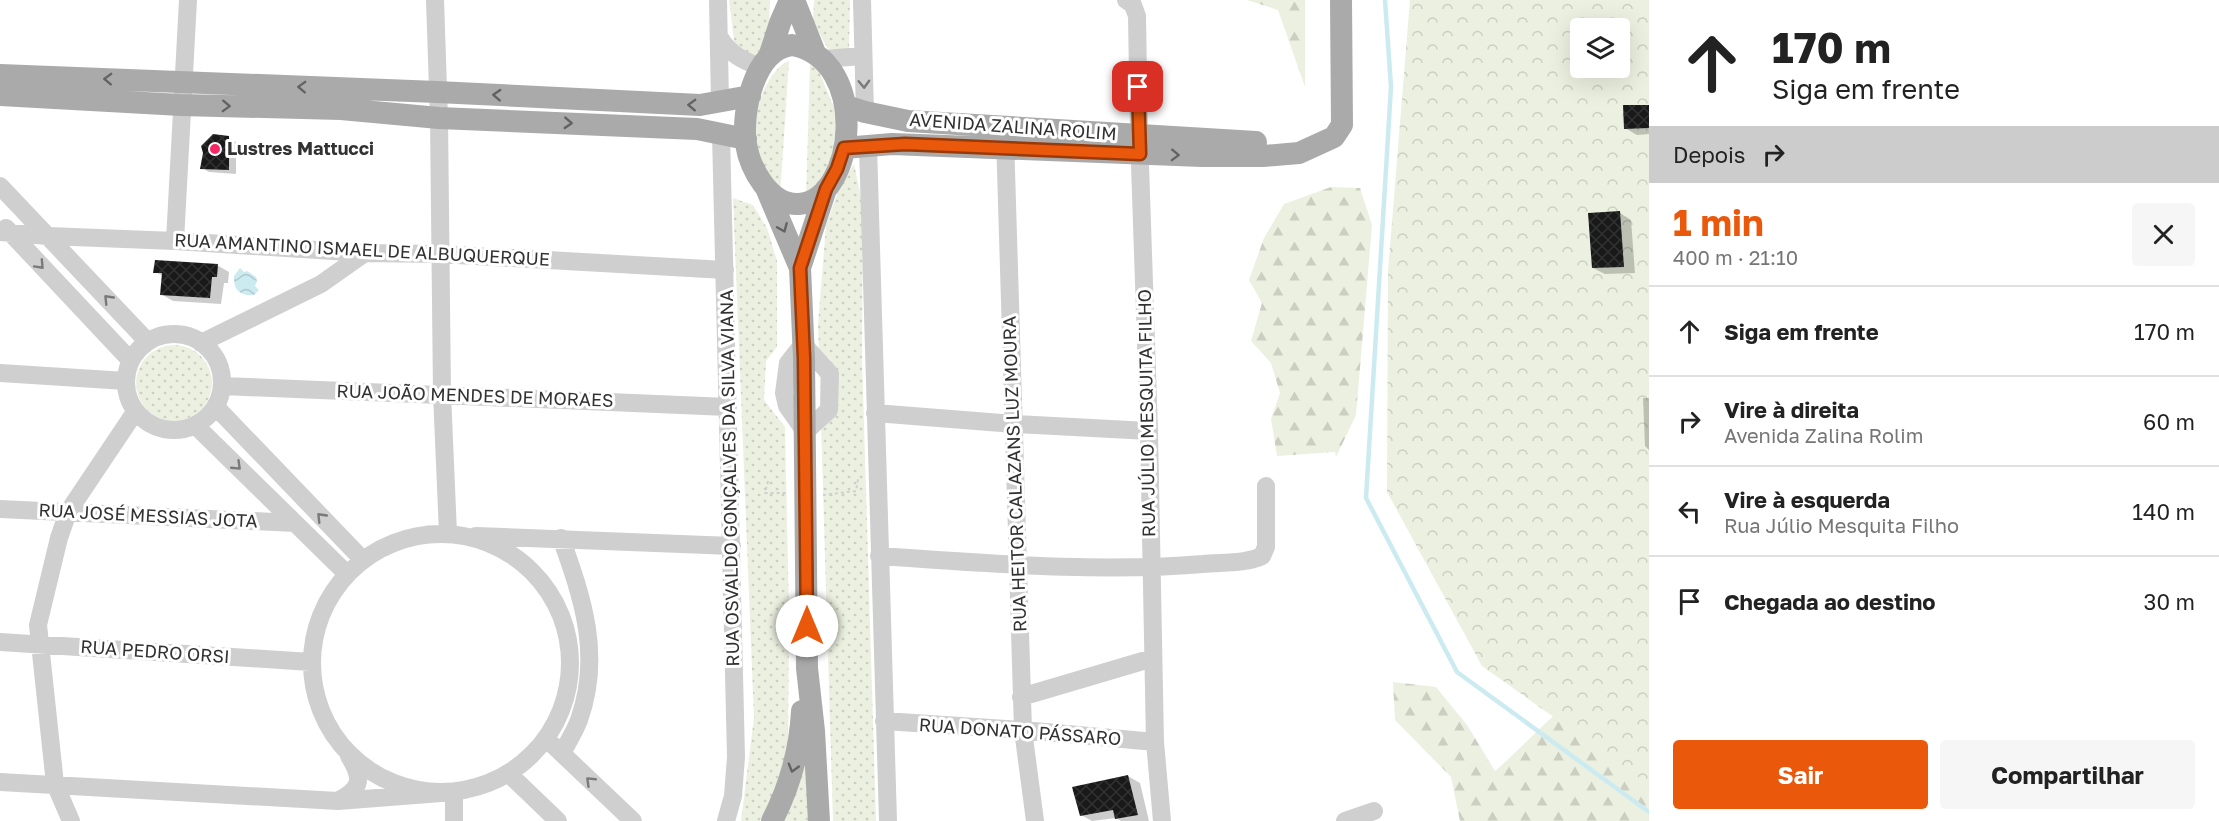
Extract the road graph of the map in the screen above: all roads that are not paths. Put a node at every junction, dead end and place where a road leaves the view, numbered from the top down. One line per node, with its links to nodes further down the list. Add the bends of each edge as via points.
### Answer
1 (188, 0): 15 (street)
2 (435, 0): 14 (street)
3 (718, 0): 9 (street)
4 (790, 0): 12 (main road)
5 (795, 0): 10 (main road)
6 (862, 0): 11 (street)
7 (1341, 0): 24 (main road, AVENIDA ZALINA ROLIM, via 1342,124 1334,137 1299,153 1263,156)
8 (1129, 2): 24 (street, RUA JÚLIO MESQUITA FILHO, via 1137,16)
9 (720, 38): 12 (street, via 730,52 746,62); 18 (street)
10 (819, 56): 11 (street); 12 (main road, via 792,45 778,48); 19 (main road)
11 (863, 56): 19 (street, one-way to 19)
12 (765, 61): 17 (main road)
13 (0, 75): 15 (main road, one-way to 13)
14 (437, 92): 15 (main road, one-way to 15); 18 (main road, one-way to 14, via 700,105); 20 (street)
15 (182, 93): 16 (main road); 20 (main road, one-way to 20); 32 (street)
16 (0, 95)
17 (750, 96): 18 (main road); 23 (main road)
18 (720, 102)
19 (855, 109): 22 (main road, AVENIDA ZALINA ROLIM); 26 (main road, via 847,126)
20 (439, 118): 21 (main road, one-way to 21, via 697,129); 34 (street)
21 (721, 134): 23 (main road); 36 (street, RUA OSVALDO GONÇALVES DA SILVA VIANA)
22 (1005, 137): 24 (main road, AVENIDA ZALINA ROLIM); 25 (main road, AVENIDA ZALINA ROLIM); 48 (street, RUA HEITOR CALAZANS LUZ MOURA)
23 (746, 139): 28 (main road, via 749,155)
24 (1139, 144): 50 (street, RUA JÚLIO MESQUITA FILHO)
25 (868, 146): 26 (main road, AVENIDA ZALINA ROLIM); 47 (street)
26 (844, 148): 29 (main road)
27 (0, 186): 31 (street)
28 (766, 188): 29 (main road, via 784,202 800,204 813,200); 35 (main road, one-way to 35)
29 (826, 189): 35 (main road)
30 (3, 229): 31 (street, RUA AMANTINO ISMAEL DE ALBUQUERQUE); 39 (street, one-way to 39)
31 (48, 236): 32 (street, RUA AMANTINO ISMAEL DE ALBUQUERQUE); 37 (street, one-way to 31)
32 (175, 241): 33 (street, RUA AMANTINO ISMAEL DE ALBUQUERQUE)
33 (365, 253): 34 (street, RUA AMANTINO ISMAEL DE ALBUQUERQUE); 38 (street, via 321,284)
34 (439, 254): 36 (street, RUA AMANTINO ISMAEL DE ALBUQUERQUE); 43 (street)
35 (800, 268): 69 (main road)
36 (725, 270): 44 (street, RUA OSVALDO GONÇALVES DA SILVA VIANA)
37 (148, 342): 38 (street, via 172,334); 39 (street)
38 (201, 343): 42 (street, via 219,365)
39 (131, 361): 41 (street)
40 (0, 373): 41 (street)
41 (126, 381): 46 (street)
42 (223, 387): 43 (street, RUA JOÃO MENDES DE MORAES); 45 (street)
43 (442, 394): 44 (street, RUA JOÃO MENDES DE MORAES); 55 (street)
44 (728, 407): 58 (street, RUA OSVALDO GONÇALVES DA SILVA VIANA)
45 (216, 408): 49 (street); 60 (street, one-way to 45)
46 (135, 412): 49 (street, via 154,426 173,430); 53 (street)
47 (875, 413): 48 (street); 59 (street)
48 (1014, 424): 50 (street); 62 (street, RUA HEITOR CALAZANS LUZ MOURA)
49 (195, 425): 54 (street, one-way to 54)
50 (1149, 431): 63 (street, RUA JÚLIO MESQUITA FILHO)
51 (1266, 486): 63 (street, via 1266,547 1262,556)
52 (0, 509): 53 (street, RUA JOSÉ MESSIAS JOTA)
53 (68, 512): 54 (street, RUA JOSÉ MESSIAS JOTA); 66 (street, via 38,625)
54 (295, 523): 64 (street)
55 (448, 533): 56 (street); 60 (street, via 402,538)
56 (466, 536): 57 (street); 61 (street)
57 (557, 538): 58 (street); 61 (street, via 531,544 524,553); 76 (street, via 575,576 590,637 587,690 579,721)
58 (732, 546): 87 (street, RUA OSVALDO GONÇALVES DA SILVA VIANA, via 736,757 733,796)
59 (879, 555): 62 (street); 71 (street)
60 (362, 560): 64 (street)
61 (524, 563): 73 (street, via 544,583 558,607 568,633 572,661 561,715)
62 (1016, 565): 63 (street); 70 (street, RUA HEITOR CALAZANS LUZ MOURA)
63 (1150, 568): 67 (street, RUA JÚLIO MESQUITA FILHO)
64 (346, 573): 68 (street, via 320,614)
65 (0, 642): 66 (street, RUA PEDRO ORSI)
66 (40, 645): 68 (street, RUA PEDRO ORSI); 79 (street)
67 (1153, 658): 70 (street); 74 (street, RUA JÚLIO MESQUITA FILHO)
68 (311, 662): 75 (street, via 315,695 328,726)
69 (807, 668): 88 (main road, one-way to 88, via 796,760); 89 (main road)
70 (1022, 697): 72 (street, RUA HEITOR CALAZANS LUZ MOURA)
71 (884, 722): 72 (street, RUA DONATO PÁSSARO); 90 (street)
72 (1023, 730): 74 (street, RUA DONATO PÁSSARO); 91 (street, RUA HEITOR CALAZANS LUZ MOURA)
73 (547, 739): 76 (street); 77 (street, via 530,759)
74 (1155, 742): 92 (street, RUA JÚLIO MESQUITA FILHO)
75 (344, 747): 80 (street, via 373,773 404,787); 81 (street, via 359,778 354,791)
76 (562, 753): 86 (street, one-way to 76)
77 (509, 774): 80 (street, via 482,786); 85 (street)
78 (0, 782): 79 (street)
79 (55, 784): 81 (street); 83 (street)
80 (454, 792): 81 (street); 84 (street)
81 (338, 801)
82 (1374, 811): 93 (street)
83 (71, 821)
84 (454, 821)
85 (558, 821)
86 (633, 821)
87 (726, 821)
88 (772, 821)
89 (819, 821)
90 (888, 821)
91 (1035, 821)
92 (1162, 821)
93 (1345, 821)

